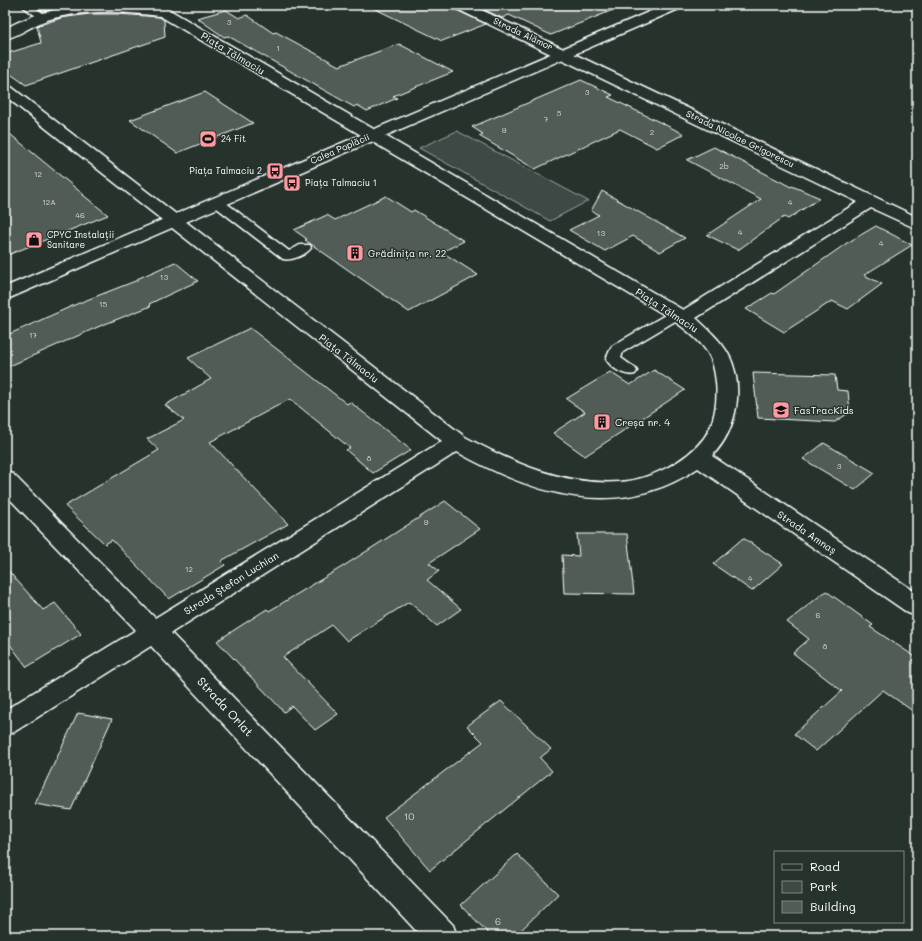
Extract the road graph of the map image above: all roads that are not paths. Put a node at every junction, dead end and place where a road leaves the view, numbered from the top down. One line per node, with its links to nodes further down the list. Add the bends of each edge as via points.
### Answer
1 (26, 5): 5 (lane)
2 (460, 5): 7 (street, Strada Alămor)
3 (676, 5): 7 (street, Calea Poplăcii)
4 (165, 9): 5 (street, Piața Tălmaciu, via 96,8); 9 (street, Piața Tălmaciu)
5 (42, 17): 6 (street, Piața Tălmaciu)
6 (5, 35)
7 (563, 53): 9 (street, Calea Poplăcii); 11 (street, Strada Nicolae Grigorescu)
8 (5, 89): 12 (street, Piața Tălmaciu)
9 (372, 135): 10 (street, Calea Poplăcii); 16 (street, Piața Tălmaciu)
10 (217, 202): 12 (street, Calea Poplăcii); 14 (lane, via 288,256)
11 (870, 202): 13 (street, Strada Nicolae Grigorescu); 16 (street)
12 (173, 221): 15 (street, Calea Poplăcii); 18 (street, Piața Tălmaciu)
13 (917, 224)
14 (305, 248)
15 (5, 294)
16 (680, 316): 17 (lane, via 617,349 613,359); 19 (street, Piața Tălmaciu, via 703,334 718,353 728,388 726,409 719,426 711,443)
17 (630, 371)
18 (457, 442): 19 (street, Piața Tălmaciu, via 485,458 521,473 555,484 590,490 620,490 648,483 675,472); 22 (street, Strada Ștefan Luchian)
19 (696, 457): 21 (street, Strada Amnaș)
20 (5, 480): 22 (street, Strada Orlat)
21 (917, 606)
22 (153, 631): 23 (street, Strada Ștefan Luchian); 24 (street, Strada Orlat)
23 (5, 724)
24 (442, 936)

